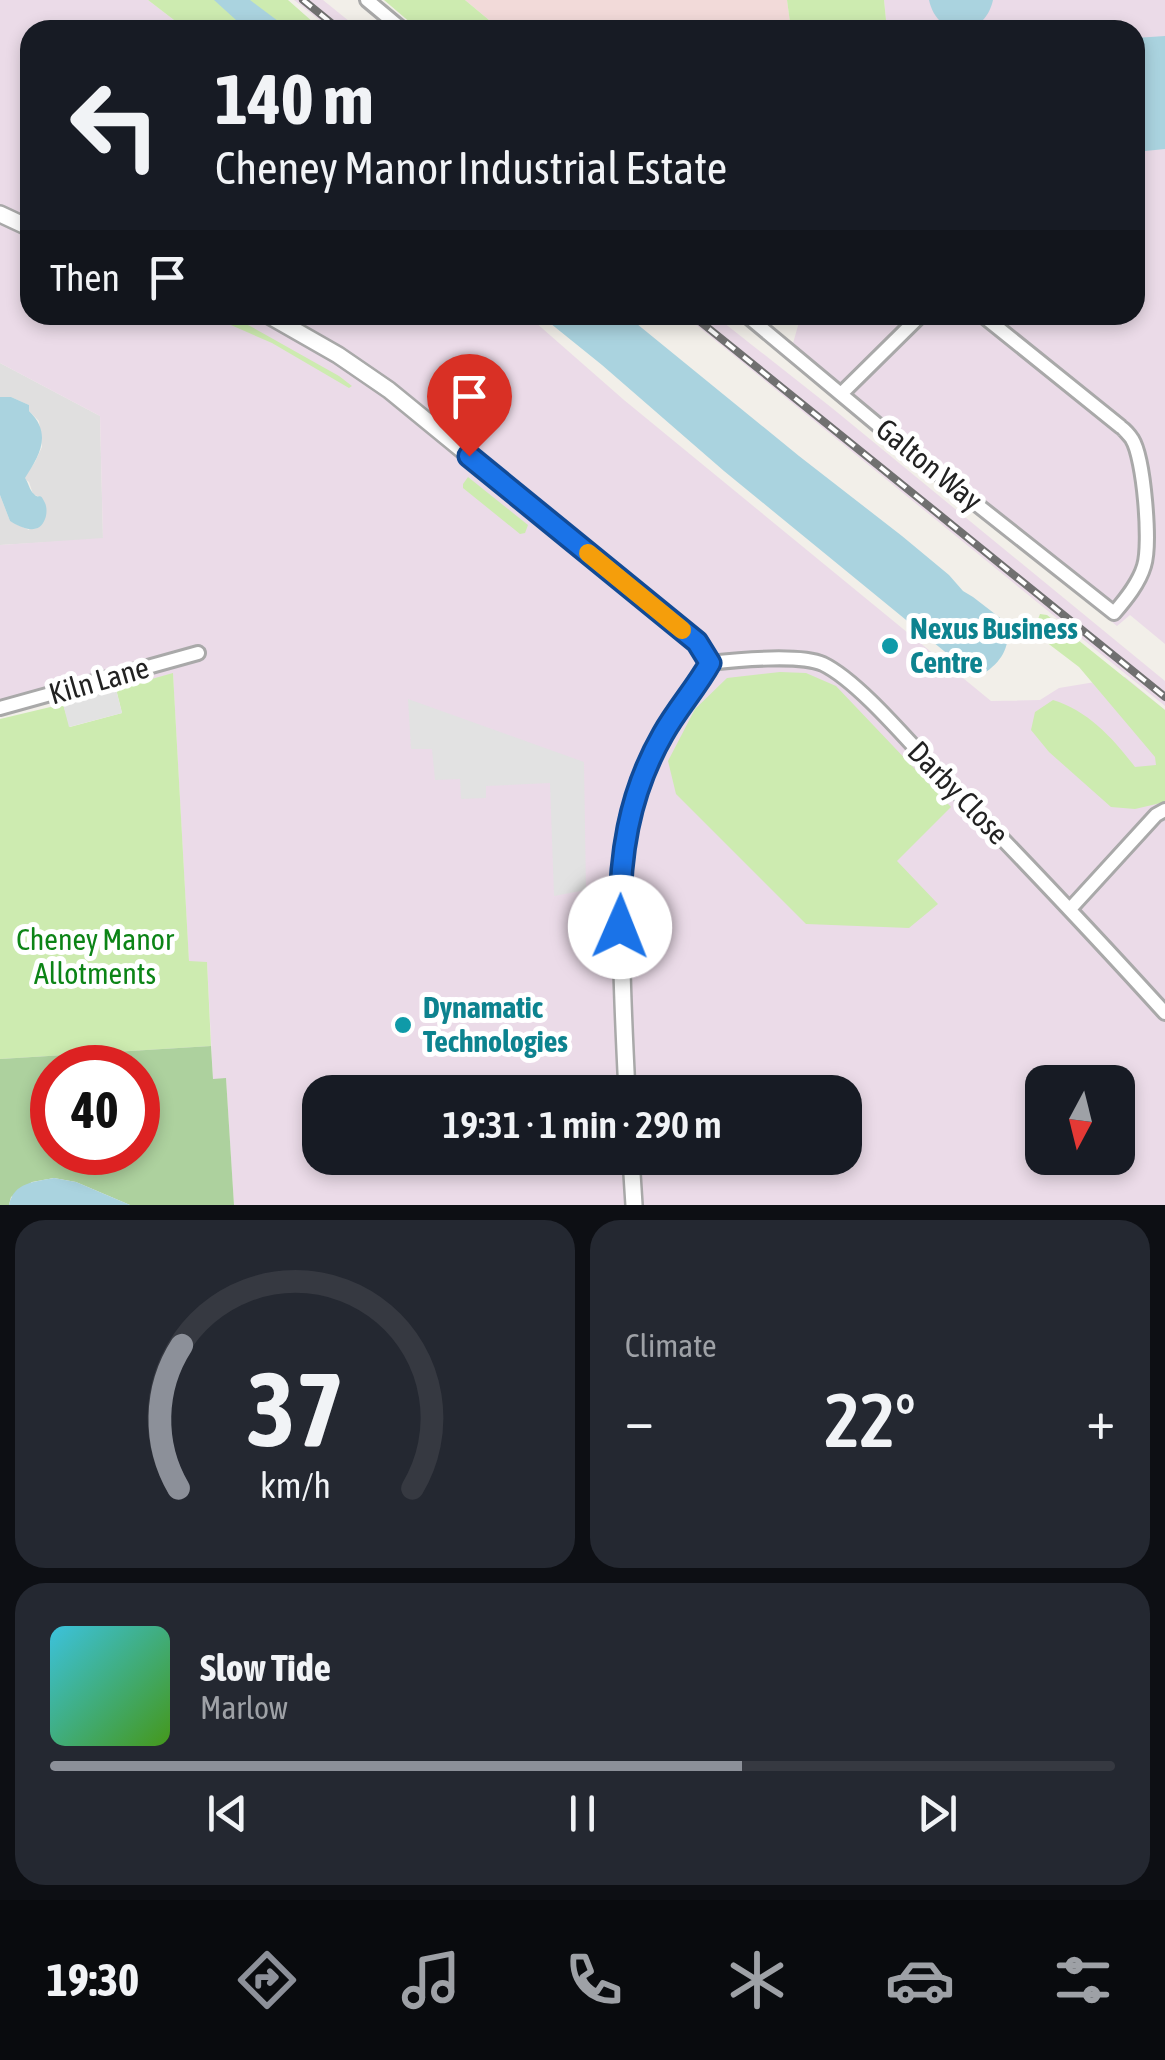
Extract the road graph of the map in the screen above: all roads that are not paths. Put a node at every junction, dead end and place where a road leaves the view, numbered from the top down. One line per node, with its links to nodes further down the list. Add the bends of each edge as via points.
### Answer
1 (367, 0): 2 (street)
2 (391, 20)
3 (286, 325): 9 (street, via 389,390 697,642)
4 (758, 325): 7 (street, Galton Way)
5 (911, 325): 7 (street)
6 (994, 325): 7 (street, Galton Way, via 1132,438 1142,477 1146,555 1114,613)
7 (842, 393)
8 (198, 653): 10 (street, Kiln Lane)
9 (710, 663): 12 (street, Darby Close, via 803,659 834,670); 14 (street, via 654,750 625,837 619,907)
10 (0, 708)
11 (1165, 810): 12 (street)
12 (1070, 909): 13 (street, Darby Close)
13 (1165, 1013)
14 (627, 1075)
15 (632, 1175): 16 (street)
16 (634, 1205)

